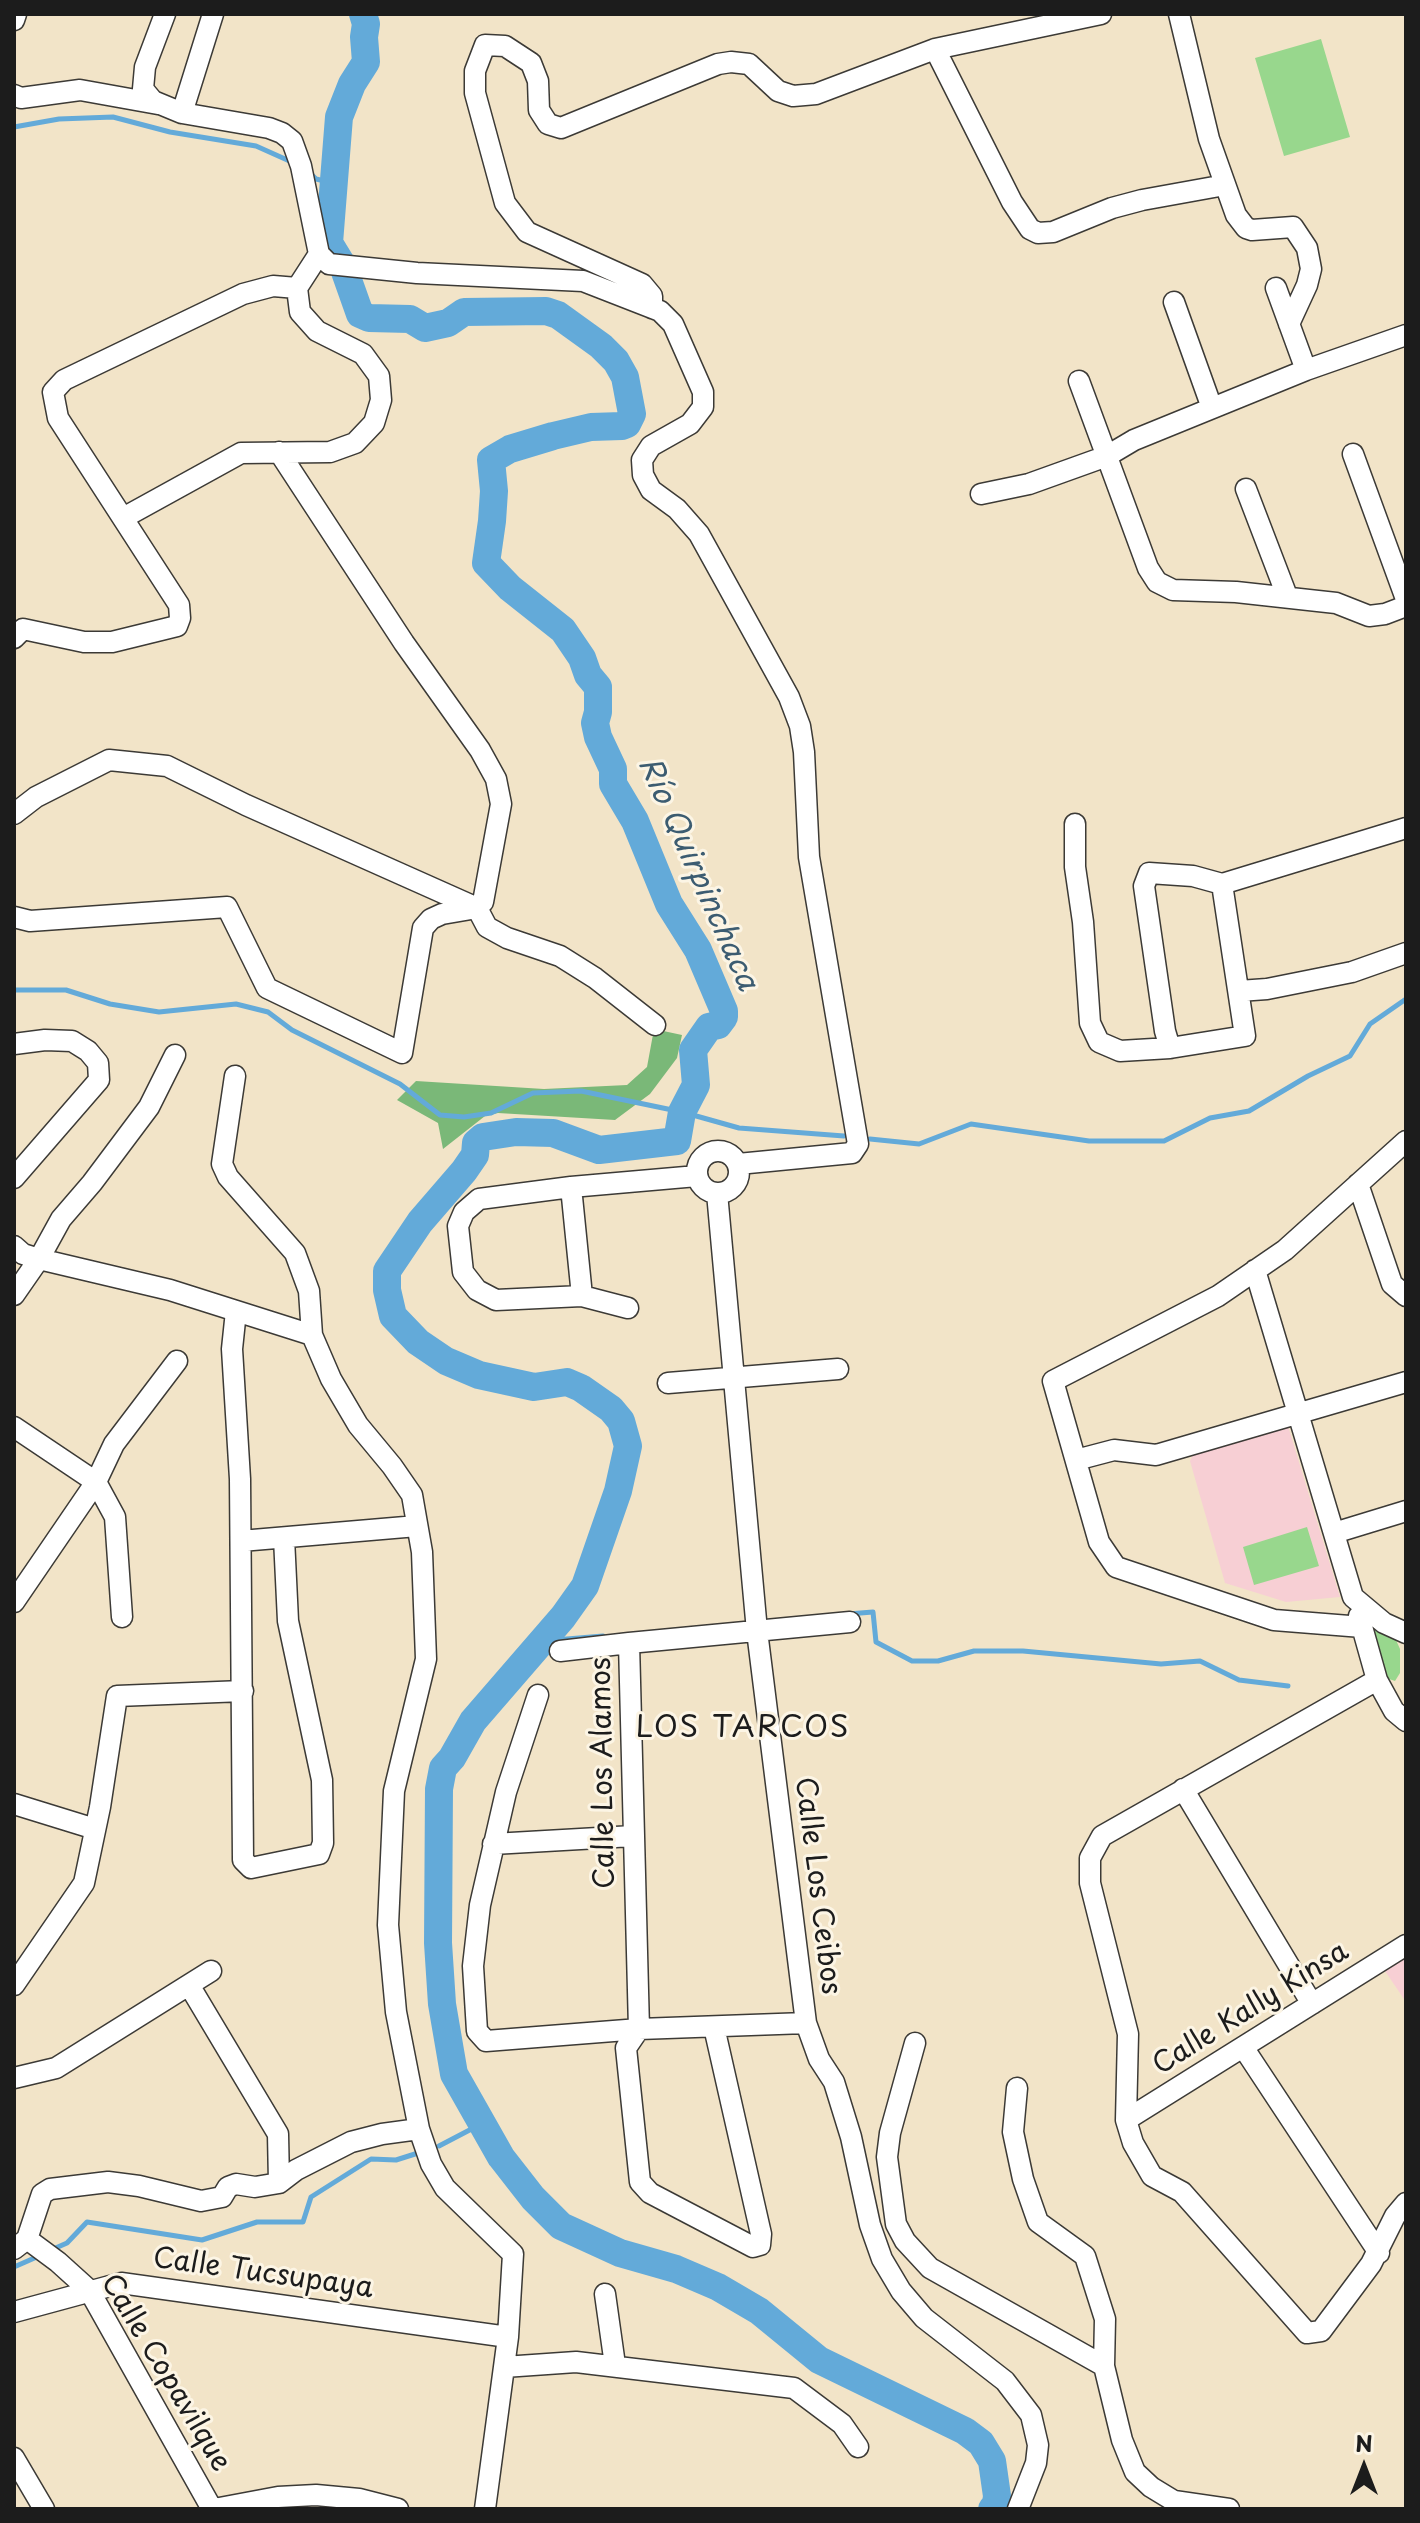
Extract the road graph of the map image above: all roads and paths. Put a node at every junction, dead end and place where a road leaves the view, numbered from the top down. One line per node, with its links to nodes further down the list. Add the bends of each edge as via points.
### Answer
1 (16, 14): 6 (street)
2 (165, 14): 9 (street, via 145,67 143,89 153,101)
3 (213, 14): 9 (street)
4 (1179, 14): 10 (street)
5 (1091, 15): 7 (street)
6 (14, 20)
7 (935, 49): 10 (street, via 1012,202 1038,233 1142,200); 15 (street, via 816,94 793,96 778,91 749,64 718,64 561,128 548,124 539,110 531,63 505,46 485,45 475,71 475,93 505,203 527,232 642,284 652,296)
8 (14, 95): 9 (street, via 80,90)
9 (172, 109): 11 (street, via 269,128 292,141)
10 (1225, 185): 16 (street, via 1246,228 1293,227 1307,248 1311,269)
11 (319, 254): 12 (street); 15 (street, via 329,264 377,269 583,281)
12 (297, 288): 21 (street, via 300,312 317,331 363,354 379,376 381,400 374,423 355,443 330,452); 26 (street, via 273,286 243,294 64,380 53,392 58,418)
13 (1276, 288): 16 (street)
14 (1174, 302): 20 (street)
15 (652, 308): 45 (street, via 673,324 703,392 703,407 690,424 651,446 642,460 643,475 651,490 699,534 800,726 809,857 858,1144 852,1153)
16 (1289, 324): 18 (street)
17 (1406, 335): 18 (street)
18 (1306, 370): 20 (street)
19 (1079, 381): 23 (street)
20 (1212, 408): 23 (street)
21 (279, 452): 26 (street, via 241,453); 35 (street, via 496,779 501,804 483,902)
22 (1353, 454): 28 (street)
23 (1107, 456): 25 (street, via 1029,484); 27 (street, via 1157,582 1173,590)
24 (1246, 489): 27 (street)
25 (981, 494)
26 (123, 518): 30 (street, via 179,605 177,626 112,642 84,642 23,629)
27 (1287, 596): 29 (street, via 1336,603 1369,616)
28 (1406, 599)
29 (1406, 606)
30 (14, 638)
31 (14, 814): 35 (street, via 109,760 167,766)
32 (1075, 824): 41 (street, via 1090,1023 1099,1042 1120,1051)
33 (1406, 828): 34 (street)
34 (1222, 884): 38 (street); 41 (street, via 1149,873 1144,886)
35 (477, 908): 36 (street, via 442,914 423,928 402,1053 267,988 227,907 30,921); 39 (street, via 487,927 560,956)
36 (14, 917)
37 (1406, 953): 38 (street, via 1352,972)
38 (1239, 991): 41 (street, via 1245,1036)
39 (655, 1025)
40 (14, 1044): 47 (street, via 72,1041 98,1063 99,1080)
41 (1170, 1048)
42 (175, 1055): 52 (street, via 149,1107 61,1219)
43 (235, 1076): 59 (street, via 222,1164 295,1253 309,1291)
44 (1406, 1141): 48 (street)
45 (738, 1164): 46 (street, via 723,1151 712,1151 703,1156); 50 (street, via 735,1184)
46 (697, 1176): 49 (street); 50 (street)
47 (14, 1178)
48 (1358, 1184): 53 (street); 56 (street, via 1392,1284)
49 (571, 1187): 55 (street); 55 (street, via 479,1199 458,1226 463,1272 477,1290 496,1300)
50 (717, 1193): 62 (street, Calle Los Ceibos)
51 (14, 1246): 52 (street)
52 (39, 1259): 54 (street); 58 (street)
53 (1255, 1270): 65 (street); 67 (street, via 1218,1296 1053,1381)
54 (14, 1295)
55 (582, 1296): 57 (street)
56 (1406, 1296)
57 (628, 1308)
58 (236, 1311): 59 (street); 73 (street, via 232,1349)
59 (312, 1335): 70 (street, via 358,1425 412,1495)
60 (177, 1361): 68 (street, via 114,1444)
61 (838, 1369): 62 (street)
62 (735, 1378): 64 (street); 80 (street, Calle Los Ceibos)
63 (1406, 1382): 65 (street)
64 (668, 1383)
65 (1298, 1415): 67 (street, via 1156,1455 1114,1450); 71 (street)
66 (14, 1427): 68 (street)
67 (1076, 1460): 79 (street, via 1099,1542 1116,1567 1274,1620)
68 (96, 1482): 74 (street); 77 (street, via 115,1517)
69 (1406, 1511): 71 (street)
70 (417, 1526): 72 (street); 106 (street, via 426,1659 394,1791 388,1925 396,2012)
71 (1334, 1533): 75 (street)
72 (284, 1538): 73 (street); 85 (street, via 288,1621 322,1780 319,1854 251,1868 243,1860)
73 (241, 1541): 85 (street)
74 (20, 1580): 76 (street)
75 (1353, 1597): 79 (street); 81 (street, via 1384,1623)
76 (14, 1602)
77 (122, 1617)
78 (850, 1622): 80 (street, Calle Los Alamos)
79 (1362, 1627): 84 (street)
80 (757, 1631): 82 (street, Calle Los Alamos); 98 (street, Calle Los Ceibos)
81 (1406, 1633)
82 (629, 1643): 83 (street); 91 (street, Calle Los Alamos)
83 (560, 1651)
84 (1377, 1680): 87 (street, via 1394,1711); 88 (street)
85 (243, 1691): 90 (street, via 117,1696)
86 (538, 1695): 92 (street)
87 (1406, 1721)
88 (1183, 1789): 97 (street); 105 (street, via 1102,1836 1090,1858 1090,1883 1128,2034)
89 (14, 1804): 90 (street)
90 (95, 1829): 95 (street, via 84,1883)
91 (633, 1836): 92 (street); 100 (street, Calle Los Alamos)
92 (493, 1844): 100 (street, via 473,1966 477,2031 486,2041)
93 (1406, 1945): 97 (street, Calle Kally Kinsa)
94 (211, 1971): 96 (street)
95 (14, 1985)
96 (189, 1985): 103 (street, via 56,2068); 107 (street, via 278,2134)
97 (1312, 2004): 102 (street, Calle Kally Kinsa)
98 (806, 2023): 99 (street); 124 (street, Calle Los Ceibos, via 834,2082 882,2259 924,2318 1005,2381 1031,2415 1036,2463)
99 (714, 2027): 100 (street); 100 (street, Calle Los Alamos, via 761,2234 760,2245 753,2247 650,2193 640,2182 626,2048)
100 (639, 2029)
101 (915, 2043): 116 (street, via 887,2157 896,2224 905,2241 930,2268)
102 (1243, 2047): 105 (street, Calle Kally Kinsa); 110 (street)
103 (14, 2078)
104 (1017, 2088): 116 (street, via 1013,2132 1023,2179 1038,2222 1085,2256 1105,2319)
105 (1126, 2120): 110 (street, via 1152,2176 1182,2192 1307,2333 1321,2331)
106 (419, 2129): 107 (street, via 351,2142); 114 (street, via 445,2188 513,2254)
107 (279, 2183): 109 (street, via 236,2184 222,2197 201,2201 108,2182 50,2189 42,2194)
108 (1406, 2203): 110 (street)
109 (26, 2245): 111 (street, Calle Copavilque, via 55,2259)
110 (1379, 2253)
111 (89, 2290): 113 (street, Calle Tucsupaya); 114 (street, Calle Tucsupaya, via 121,2283); 121 (street, Calle Copavilque)
112 (605, 2294): 115 (street)
113 (14, 2312)
114 (508, 2337): 117 (street)
115 (615, 2365): 117 (street); 118 (street, via 794,2388 842,2424)
116 (1104, 2366): 125 (street, via 1135,2472 1174,2501)
117 (504, 2367): 123 (street)
118 (858, 2447)
119 (14, 2458): 120 (street)
120 (44, 2509)
121 (213, 2509): 122 (street, via 316,2495)
122 (398, 2509)
123 (485, 2509)
124 (1018, 2509)
125 (1229, 2509)

